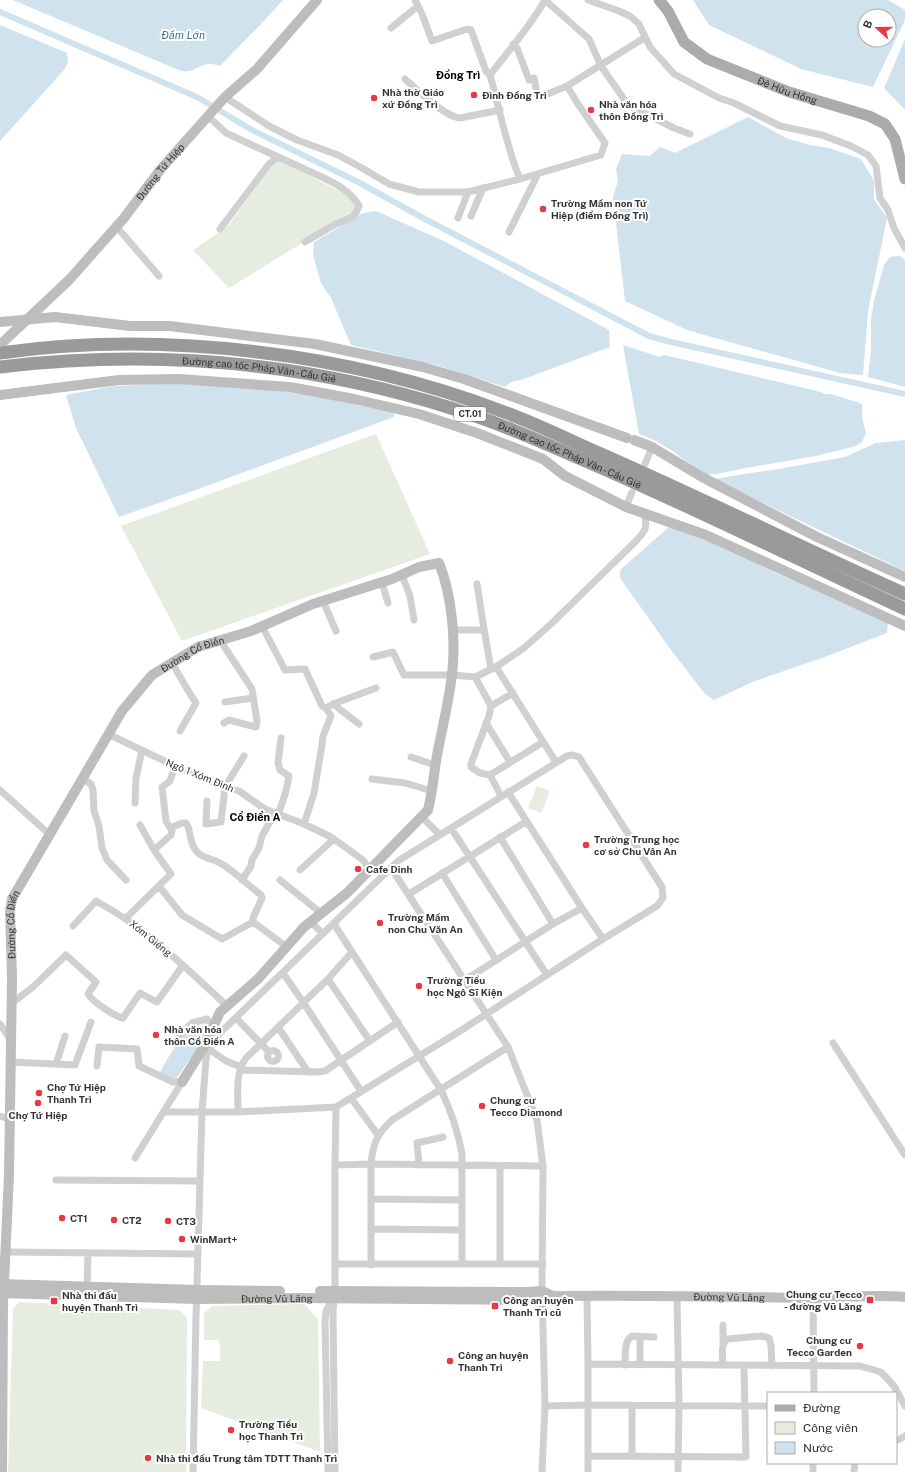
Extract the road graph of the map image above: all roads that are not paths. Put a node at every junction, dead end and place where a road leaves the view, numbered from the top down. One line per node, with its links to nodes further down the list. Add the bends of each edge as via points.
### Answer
1 (317, 0): 13 (street, Đường Tứ Hiệp, via 257,69)
2 (545, 0): 8 (street, via 534,19); 9 (street, via 589,39)
3 (588, 0): 7 (street, via 630,16 639,24)
4 (659, 0): 20 (main road, Đê Hữu Hồng, via 668,11 684,42 708,59 789,92 869,116 885,124 895,139)
5 (417, 3): 6 (street); 10 (street, via 432,41 467,29 471,30 486,71)
6 (392, 28)
7 (644, 38): 9 (street); 29 (street, via 674,74 698,87 780,126 822,135 868,155 876,166 880,198)
8 (513, 44): 10 (street); 12 (street, via 518,48 529,80 534,78 538,98)
9 (601, 66): 12 (street); 16 (street, via 628,105)
10 (490, 75): 14 (street)
11 (405, 79): 14 (street, via 432,103 455,118)
12 (567, 86): 18 (street, via 605,143 604,149 602,155)
13 (224, 98): 15 (street, Đường Tứ Hiệp); 22 (street, via 269,126 325,152 338,155 389,184 419,192)
14 (500, 110): 19 (street, via 511,158)
15 (210, 113): 17 (street, via 226,132); 25 (street, Đường Tứ Hiệp)
16 (690, 134)
17 (278, 157): 26 (street, via 269,164); 28 (street, via 337,185 355,199 359,206 352,217)
18 (538, 174): 19 (street); 27 (street)
19 (520, 179): 21 (street)
20 (905, 179)
21 (483, 188): 22 (street); 23 (street)
22 (468, 192): 24 (street)
23 (471, 216)
24 (458, 218)
25 (116, 226): 30 (street); 31 (street, Đường Tứ Hiệp, via 68,280)
26 (220, 229)
27 (509, 232)
28 (305, 242)
29 (905, 248)
30 (159, 276)
31 (26, 320): 32 (street); 33 (street, Đường Tứ Hiệp); 36 (street, via 55,317 130,326 170,326 315,344 464,378)
32 (0, 322)
33 (1, 348): 45 (highway, Đường cao tốc Pháp Vân - Cầu Giẽ / CT.01, via 168,346 230,350 319,362 406,381 506,412 658,479)
34 (0, 367): 48 (highway, Đường cao tốc Pháp Vân - Cầu Giẽ / CT.01, via 95,359 190,360 307,373 400,392 507,428 644,486)
35 (0, 395): 39 (street, via 119,380 179,379 290,387 419,414 477,433 543,459 565,476)
36 (652, 447): 37 (street); 42 (street, via 702,477 816,537)
37 (645, 464)
38 (632, 492): 39 (street)
39 (626, 507): 40 (street)
40 (645, 515): 51 (street, via 706,535); 58 (street, via 646,531 551,624 524,648)
41 (402, 575): 43 (street, Đường Cổ Điển); 49 (street, via 410,596); 52 (street, Đường Cổ Điển, via 419,567 439,563 444,575)
42 (905, 577)
43 (382, 582): 46 (street, Đường Cổ Điển); 47 (street)
44 (477, 584): 53 (street)
45 (905, 594)
46 (323, 600): 50 (street, Đường Cổ Điển); 54 (street)
47 (388, 604)
48 (905, 609)
49 (414, 620)
50 (262, 626): 55 (street, Đường Cổ Điển); 67 (street, via 285,670 305,668 322,706)
51 (905, 626)
52 (452, 630): 53 (street); 59 (street, Đường Cổ Điển)
53 (484, 630): 58 (street)
54 (336, 631)
55 (220, 640): 57 (street, Đường Cổ Điển, via 198,647); 63 (street, via 252,689)
56 (373, 657): 59 (street, via 393,652 404,675)
57 (172, 663): 71 (street, via 196,703); 72 (street, Đường Cổ Điển, via 152,676 122,711)
58 (494, 668): 60 (street); 62 (street)
59 (452, 675): 60 (street); 80 (street, Đường Cổ Điển)
60 (475, 678): 66 (street)
61 (376, 688): 65 (street)
62 (513, 693): 66 (street); 74 (street)
63 (253, 698): 64 (street); 68 (street, via 256,727 229,720)
64 (225, 702)
65 (333, 704): 67 (street); 70 (street)
66 (491, 706): 69 (street)
67 (326, 708): 95 (street, via 332,716 323,736 314,793)
68 (224, 723)
69 (486, 723): 78 (street); 82 (street, via 471,767 480,773)
70 (359, 724)
71 (180, 731)
72 (108, 734): 75 (street, Ngõ 1 Xóm Đình); 83 (street, Đường Cổ Điển)
73 (281, 738): 92 (street, via 278,763 280,770 289,776 283,802)
74 (543, 742): 78 (street); 79 (street)
75 (142, 750): 81 (street, Ngõ 1 Xóm Đình); 91 (street, via 136,778)
76 (244, 756): 85 (street, Ngõ 1 Xóm Đình)
77 (411, 757): 80 (street)
78 (510, 762): 82 (street)
79 (556, 762): 88 (street); 123 (street, via 572,754 579,757 662,888 663,898 657,906)
80 (435, 765): 87 (street, Đường Cổ Điển)
81 (175, 766): 85 (street, Ngõ 1 Xóm Đình); 97 (street, Ngõ 1 Xóm Đình, via 170,781 162,787 166,821)
82 (490, 775): 89 (street)
83 (82, 778): 99 (street, Đường Cổ Điển); 109 (street, via 91,784 93,790 94,811 107,860)
84 (372, 779): 87 (street, via 405,783)
85 (225, 787): 90 (street, Ngõ 1 Xóm Đình, via 221,822 206,824); 92 (street, Ngõ 1 Xóm Đình, via 239,791)
86 (0, 790): 99 (street)
87 (432, 791): 93 (street, Đường Cổ Điển, via 428,810)
88 (508, 792): 89 (street); 94 (street)
89 (501, 796): 98 (street)
90 (207, 801)
91 (135, 803)
92 (276, 814): 95 (street, Ngõ 1 Xóm Đình); 110 (street, via 262,836 251,866)
93 (422, 816): 100 (street); 107 (street, Đường Cổ Điển)
94 (527, 821): 101 (street); 114 (street)
95 (304, 824): 102 (street, Ngõ 1 Xóm Đình)
96 (140, 825): 103 (street)
97 (170, 828): 103 (street, via 171,835); 110 (street, via 186,824 190,840 198,853 221,864)
98 (451, 828): 100 (street); 104 (street)
99 (49, 834): 133 (street, Đường Cổ Điển, via 12,899)
100 (440, 835): 105 (street)
101 (500, 837): 104 (street); 120 (street)
102 (334, 839): 106 (street); 107 (street, Ngõ 1 Xóm Đình, via 363,860)
103 (154, 850): 112 (street, via 171,874)
104 (469, 856): 108 (street); 124 (street)
105 (391, 868): 113 (street); 119 (street)
106 (300, 870)
107 (370, 870): 115 (street, Đường Cổ Điển, via 347,893)
108 (442, 873): 113 (street); 127 (street)
109 (126, 880)
110 (242, 880): 117 (street, via 261,894 262,898)
111 (280, 880): 115 (street)
112 (159, 886): 116 (street); 117 (street, via 182,915 222,939)
113 (409, 894): 132 (street)
114 (582, 908): 120 (street); 123 (street)
115 (321, 913): 118 (street, Đường Cổ Điển)
116 (126, 918): 121 (street, Xóm Giếng, via 96,900); 128 (street, Xóm Giếng)
117 (253, 922): 125 (street)
118 (311, 922): 122 (street); 125 (street, Đường Cổ Điển)
119 (334, 924): 122 (street); 126 (street)
120 (553, 924): 124 (street)
121 (73, 926)
122 (323, 934): 129 (street)
123 (603, 939): 130 (street)
124 (525, 942): 127 (street); 130 (street)
125 (287, 946): 135 (street, Đường Cổ Điển, via 258,979)
126 (352, 952): 131 (street); 139 (street)
127 (496, 960): 132 (street)
128 (183, 965): 133 (street, via 157,1002 140,993 124,1018 118,1017 91,999 88,994 96,982 66,955 33,988); 135 (street, Xóm Giếng)
129 (283, 973): 134 (street); 137 (street)
130 (547, 975): 136 (street)
131 (328, 979): 134 (street); 146 (street)
132 (465, 980): 136 (street)
133 (12, 1002): 145 (street, Đường Cổ Điển)
134 (303, 1002): 141 (street); 155 (street)
135 (227, 1006): 142 (street, Đường Cổ Điển, via 220,1012)
136 (486, 1014): 151 (street); 154 (street)
137 (236, 1018): 148 (street); 150 (street)
138 (91, 1022): 158 (street, via 75,1065)
139 (398, 1022): 146 (street); 154 (street)
140 (0, 1024): 145 (street)
141 (278, 1027): 148 (street); 149 (street)
142 (212, 1029): 143 (street, via 207,1019 192,1023); 150 (street, Đường Cổ Điển)
143 (180, 1035)
144 (65, 1036): 158 (street)
145 (10, 1039): 156 (street, Đường Cổ Điển)
146 (370, 1040): 155 (street)
147 (834, 1042): 174 (street)
148 (261, 1044): 152 (street); 160 (street, via 246,1058)
149 (291, 1046): 153 (street); 162 (street)
150 (206, 1047): 160 (street); 163 (street, Đường Cổ Điển); 169 (street)
151 (508, 1047): 164 (street); 181 (street, via 538,1120)
152 (269, 1052): 153 (street, via 275,1050); 157 (street, via 268,1059)
153 (278, 1053): 157 (street, via 278,1059)
154 (419, 1056): 164 (street); 165 (street)
155 (341, 1059): 162 (street, via 325,1070); 165 (street)
156 (11, 1062): 158 (street); 171 (street, Đường Cổ Điển)
157 (273, 1062): 161 (street)
158 (56, 1064)
159 (97, 1066): 163 (street, via 99,1047 137,1048 139,1066 173,1082)
160 (240, 1068): 161 (street); 170 (street)
161 (273, 1071): 162 (street)
162 (308, 1072)
163 (182, 1082): 168 (street)
164 (441, 1090): 172 (street, via 392,1120); 179 (street, via 453,1115 459,1136)
165 (362, 1091): 166 (street)
166 (351, 1098): 167 (street); 172 (street)
167 (336, 1107): 170 (street); 178 (street)
168 (165, 1112): 169 (street); 175 (street)
169 (202, 1112): 170 (street); 183 (street)
170 (238, 1112)
171 (5, 1118): 188 (street, Đường Cổ Điển, via 9,1175)
172 (378, 1135): 176 (street, via 372,1150)
173 (443, 1137): 177 (street, via 418,1143)
174 (905, 1155)
175 (136, 1158)
176 (371, 1164): 177 (street); 178 (street); 184 (street)
177 (420, 1164): 179 (street)
178 (335, 1165): 192 (street)
179 (462, 1165): 180 (street); 185 (street)
180 (500, 1166): 181 (street); 194 (street)
181 (543, 1166): 195 (street)
182 (56, 1180): 183 (street)
183 (200, 1181): 190 (street)
184 (371, 1199): 185 (street); 186 (street)
185 (462, 1200): 187 (street)
186 (371, 1229): 187 (street); 193 (street)
187 (462, 1230): 191 (street)
188 (6, 1252): 189 (street); 197 (street, Đường Cổ Điển)
189 (88, 1253): 190 (street); 196 (street)
190 (198, 1254): 200 (street)
191 (462, 1263): 193 (street); 194 (street)
192 (335, 1264): 193 (street); 199 (street)
193 (371, 1264)
194 (500, 1264): 195 (street)
195 (543, 1264): 198 (street)
196 (87, 1287): 197 (street, Đường Vũ Lăng); 200 (street, Đường Vũ Lăng)
197 (2, 1289): 200 (street, Đường Vũ Lăng); 220 (street, Đường Cổ Điển)
198 (542, 1291): 199 (street, Đường Vũ Lăng); 201 (street, Đường Vũ Lăng); 206 (street)
199 (334, 1294): 200 (street, Đường Vũ Lăng); 206 (street, Đường Vũ Lăng); 228 (street)
200 (197, 1295): 233 (street)
201 (553, 1296): 202 (street, Đường Vũ Lăng); 206 (street, Đường Vũ Lăng)
202 (587, 1296): 203 (street, Đường Vũ Lăng); 211 (street)
203 (677, 1296): 205 (street, Đường Vũ Lăng); 214 (street)
204 (905, 1297): 205 (street, Đường Vũ Lăng, via 884,1295)
205 (813, 1298): 218 (street)
206 (542, 1302): 224 (street)
207 (723, 1325): 210 (street)
208 (640, 1337): 209 (street); 212 (street, via 632,1336 626,1342); 213 (street)
209 (654, 1337)
210 (723, 1342): 215 (street); 217 (street, via 727,1338 769,1338)
211 (588, 1364): 212 (street); 221 (street)
212 (625, 1365): 213 (street)
213 (640, 1365): 214 (street)
214 (678, 1365): 215 (street); 223 (street)
215 (723, 1366): 216 (street)
216 (744, 1366): 217 (street); 225 (street)
217 (772, 1366): 218 (street)
218 (813, 1366): 219 (street); 227 (street, via 860,1366 881,1372 894,1386)
219 (814, 1392)
220 (1, 1405): 232 (street, Đường Cổ Điển)
221 (588, 1405): 222 (street); 224 (street); 229 (street)
222 (632, 1405): 223 (street); 230 (street)
223 (679, 1405): 225 (street); 231 (street)
224 (545, 1406): 236 (street)
225 (745, 1406): 226 (street); 231 (street, via 746,1457)
226 (767, 1406)
227 (905, 1406)
228 (331, 1408): 234 (street); 235 (street)
229 (588, 1456): 230 (street); 237 (street)
230 (632, 1456): 231 (street)
231 (678, 1457): 238 (street)
232 (2, 1472)
233 (193, 1472)
234 (328, 1472)
235 (335, 1472)
236 (542, 1472)
237 (588, 1472)
238 (678, 1472)

